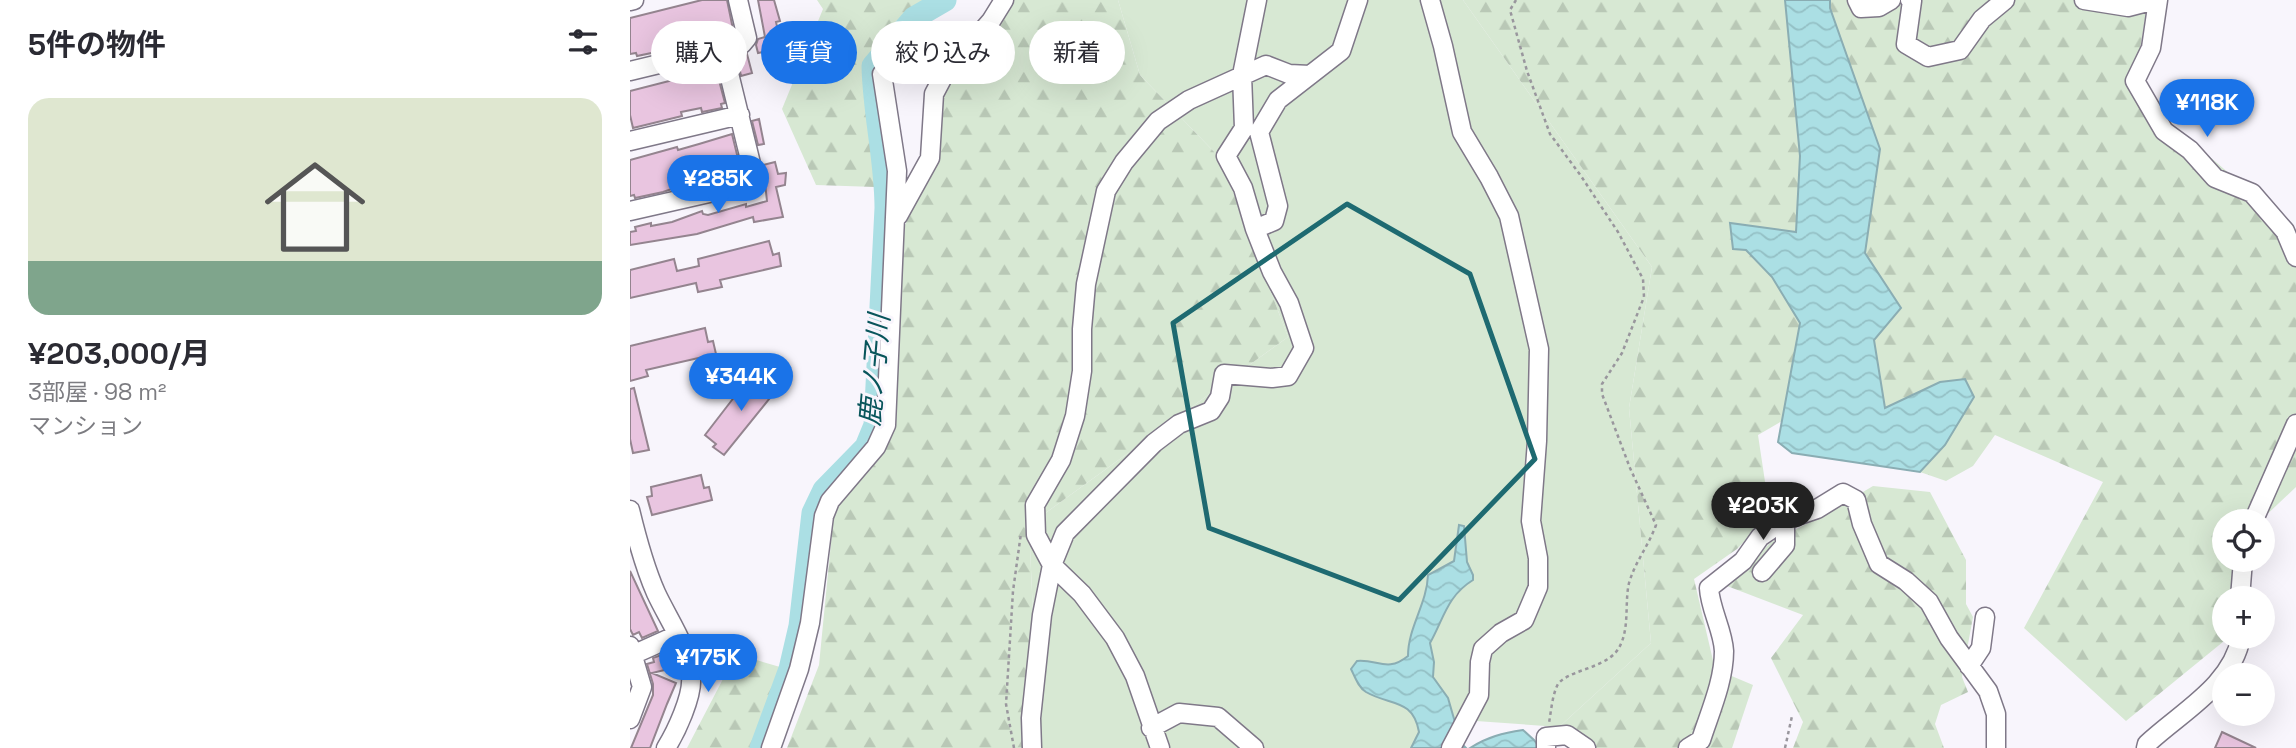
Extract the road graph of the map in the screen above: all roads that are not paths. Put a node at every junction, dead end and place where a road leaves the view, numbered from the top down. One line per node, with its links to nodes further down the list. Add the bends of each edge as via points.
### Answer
1 (738, 0): 12 (street)
2 (1004, 0): 22 (street, via 934,94 930,158)
3 (1258, 0): 15 (street)
4 (1358, 0): 16 (street, via 1341,51)
5 (1430, 0): 44 (street, via 1462,132 1509,216 1539,349 1531,521 1538,587 1524,620 1483,649 1479,695)
6 (1857, 0): 7 (street, via 1861,8 1879,7)
7 (1891, 0)
8 (1910, 0): 9 (street, via 1906,44 1928,57 1960,50 1982,19)
9 (2004, 0)
10 (2084, 0): 11 (street, via 2128,7)
11 (2156, 0): 24 (street, via 2151,48 2135,81 2164,131 2190,150 2215,178 2252,193 2285,231)
12 (743, 21)
13 (651, 66): 14 (street)
14 (630, 71)
15 (1242, 75): 16 (street, via 1266,65 1289,74); 23 (street, via 1244,128 1226,156 1243,188); 29 (street, via 1189,100 1158,121 1106,191 1086,284 1075,416 1061,460 1035,505 1036,535)
16 (1310, 75): 23 (street, via 1278,100 1259,132 1278,206 1274,221)
17 (732, 84): 19 (street)
18 (884, 84): 22 (street, via 897,171)
19 (740, 115): 20 (street); 21 (street, via 753,183)
20 (630, 141)
21 (630, 211)
22 (895, 222): 40 (street, via 886,425 876,447 830,501 824,516 810,623)
23 (1255, 229): 29 (street, via 1304,348 1288,376 1224,374 1212,411 1179,424 1154,443 1065,533)
24 (2296, 257)
25 (2296, 424): 26 (street)
26 (2259, 509)
27 (630, 510): 32 (street, via 640,554)
28 (1785, 520): 30 (street, via 1785,545); 35 (street, via 1817,509 1843,493 1856,500 1879,564 1929,602); 46 (street, via 1760,537 1744,561 1709,588 1724,649 1719,682 1700,740)
29 (1052, 565): 37 (street, via 1082,594 1115,638 1136,676); 41 (street, via 1032,705)
30 (1762, 572)
31 (1986, 618): 35 (street, via 1981,648)
32 (677, 635): 34 (street); 39 (street, via 692,680)
33 (2239, 649): 48 (street, via 2216,686)
34 (631, 652): 36 (street, via 642,687)
35 (1969, 666): 47 (street, via 1996,714)
36 (630, 719)
37 (1151, 728): 42 (street); 43 (street, via 1179,713 1218,718)
38 (1546, 742): 45 (street, via 1567,735)
39 (666, 748)
40 (771, 748)
41 (1032, 748)
42 (1160, 748)
43 (1254, 748)
44 (1451, 748)
45 (1586, 748)
46 (1688, 748)
47 (1996, 748)
48 (2146, 748)

